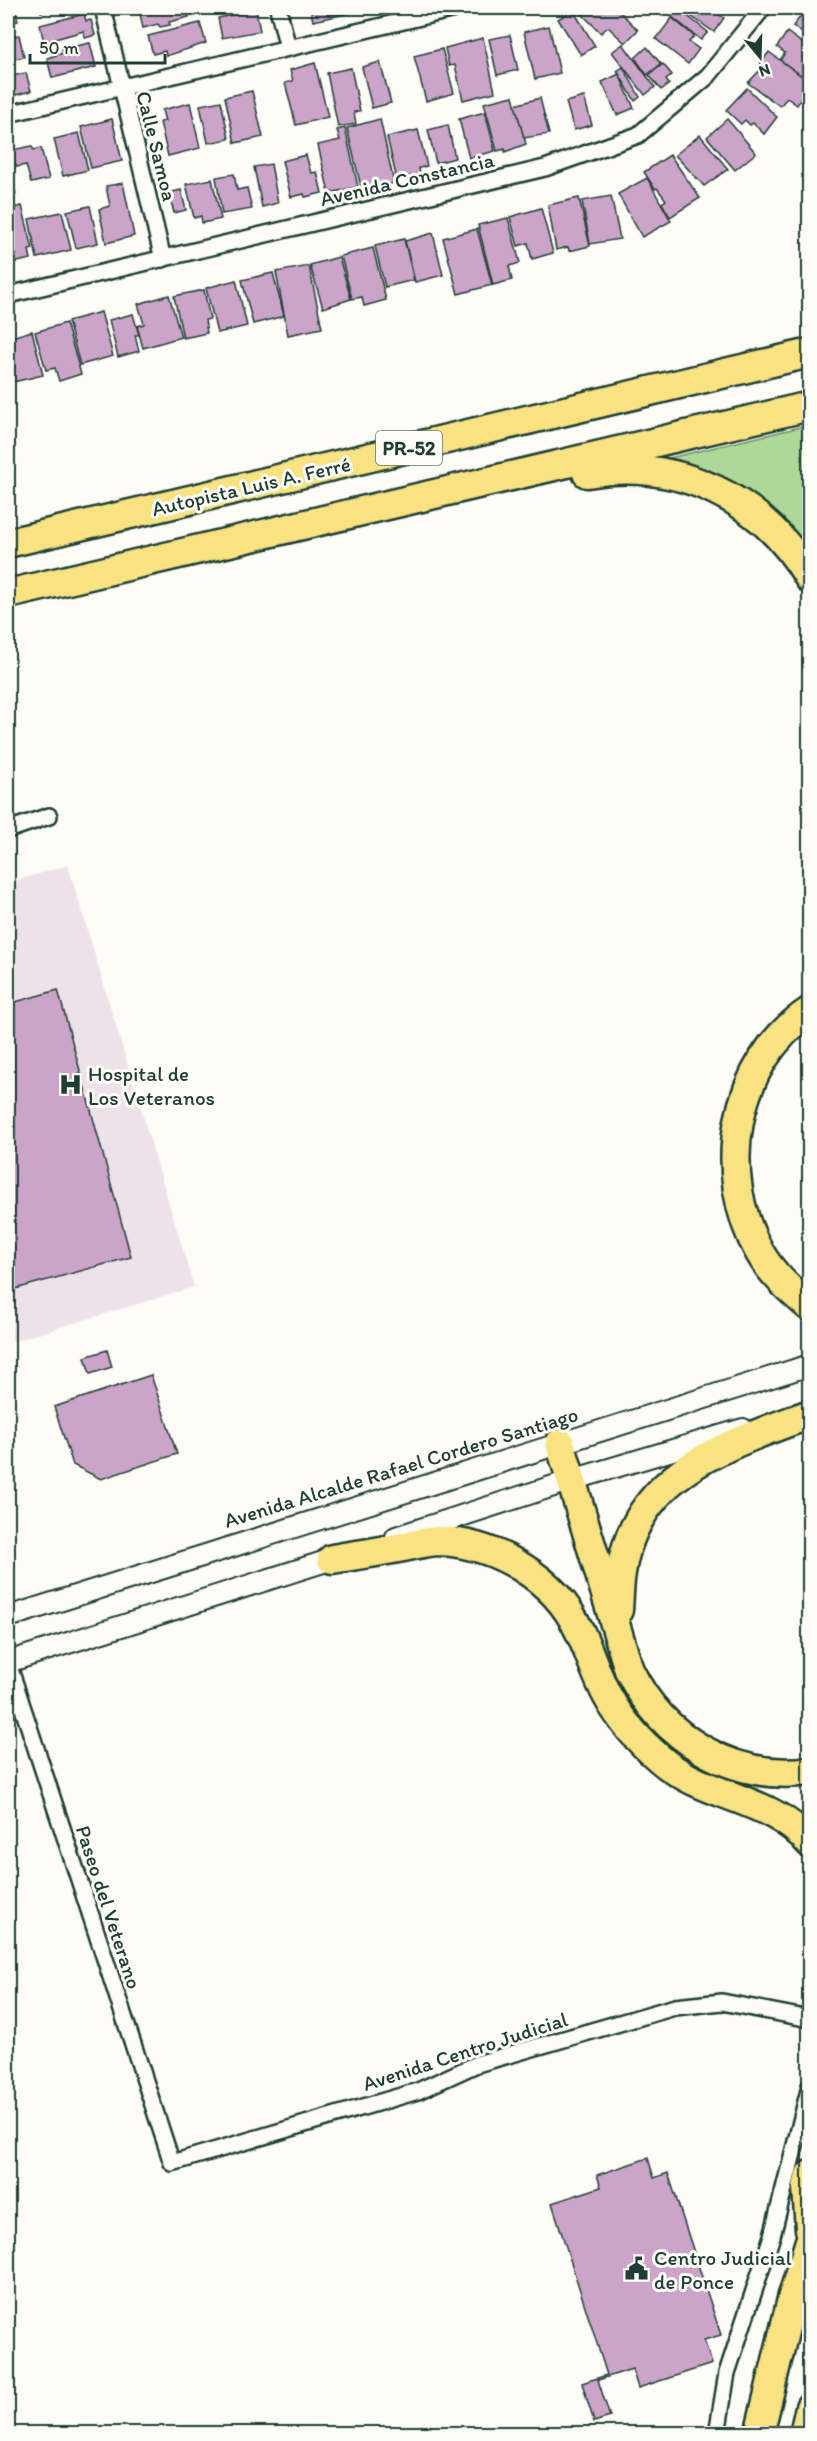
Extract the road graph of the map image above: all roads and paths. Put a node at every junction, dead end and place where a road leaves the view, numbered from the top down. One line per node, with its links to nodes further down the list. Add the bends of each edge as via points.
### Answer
1 (103, 8): 6 (street, Calle Samoa)
2 (278, 8): 5 (street)
3 (763, 8): 8 (street, Avenida Constancia, via 708,76 638,135 545,168)
4 (450, 9): 5 (street)
5 (288, 48): 6 (street)
6 (122, 87): 7 (street); 8 (street, Calle Samoa)
7 (8, 114)
8 (163, 259): 9 (street, Avenida Constancia)
9 (8, 295)
10 (810, 332): 12 (highway, via 666,370)
11 (810, 353): 12 (highway, Autopista Luis A. Ferré / PR-52)
12 (632, 395): 15 (highway, Autopista Luis A. Ferré / PR-52)
13 (810, 406): 14 (highway, PR-52)
14 (366, 509): 16 (highway, via 458,502 595,471 636,469 664,473 711,486 750,510 783,542); 17 (highway, PR-52)
15 (8, 543)
16 (810, 579)
17 (8, 594)
18 (49, 816): 19 (street)
19 (8, 830)
20 (810, 1011): 21 (highway, via 780,1038 750,1082 742,1102 735,1154 745,1218 761,1254 790,1290)
21 (810, 1306)
22 (810, 1365): 24 (street, Avenida Alcalde Rafael Cordero Santiago)
23 (810, 1412): 25 (street); 28 (highway, via 705,1456 659,1492 635,1526 627,1551 621,1571)
24 (560, 1443): 25 (highway); 27 (street, Avenida Alcalde Rafael Cordero Santiago)
25 (572, 1480): 26 (street); 28 (highway)
26 (332, 1559): 29 (street); 31 (highway, via 438,1541 485,1550 529,1571 566,1608 607,1695 649,1749 678,1771 773,1813)
27 (8, 1617)
28 (617, 1627): 30 (highway, via 637,1686 680,1735 703,1751 750,1769)
29 (8, 1663): 34 (street, Paseo del Veterano)
30 (810, 1772)
31 (810, 1843)
32 (810, 2019): 34 (street, Avenida Centro Judicial, via 722,2002 675,2007 477,2064 418,2091)
33 (810, 2086): 39 (street, via 772,2236 727,2373)
34 (172, 2163)
35 (810, 2175): 36 (highway)
36 (810, 2229)
37 (810, 2241): 40 (highway)
38 (810, 2407): 41 (highway)
39 (717, 2433)
40 (759, 2433)
41 (804, 2433)

